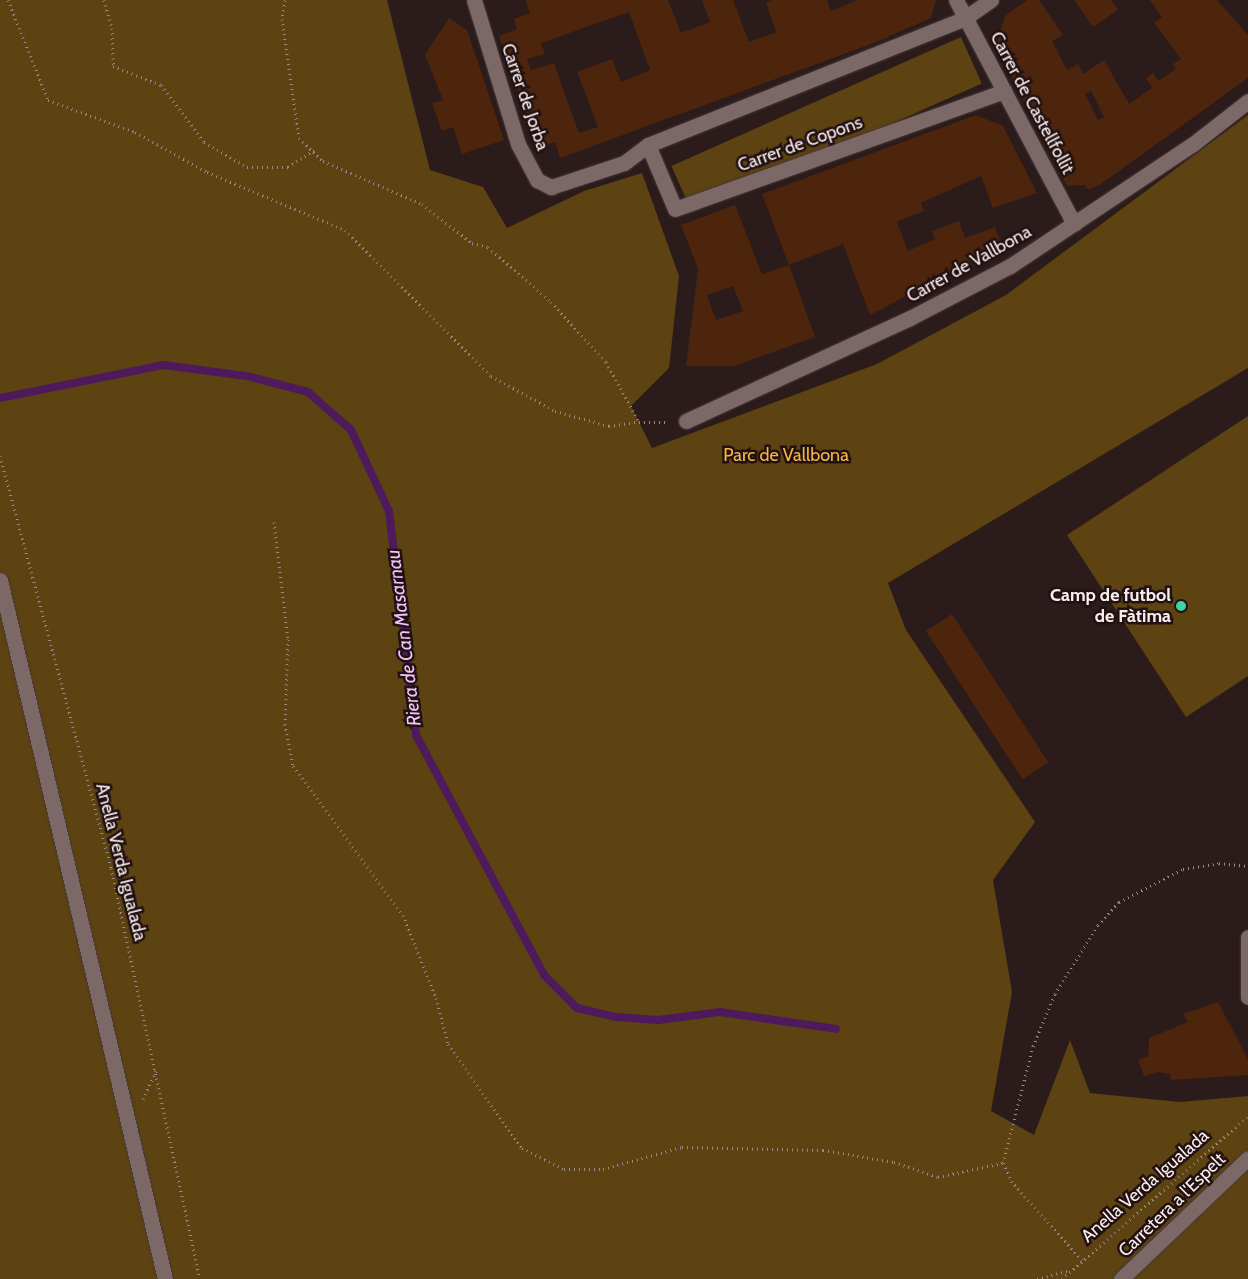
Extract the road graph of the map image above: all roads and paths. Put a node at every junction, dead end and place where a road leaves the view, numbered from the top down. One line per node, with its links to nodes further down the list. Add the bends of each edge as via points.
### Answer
1 (8, 0): 14 (path, via 48,100 134,132 207,172 345,230 491,376 555,411 609,426)
2 (104, 0): 11 (path, via 112,28 113,66 161,85 204,142 247,167 288,167)
3 (285, 0): 11 (path, via 282,19 299,138)
4 (474, 0): 10 (street, Carrer de Jorba, via 529,169 537,180 551,187 589,176 624,163)
5 (956, 0): 7 (street, Carrer de Castellfollit)
6 (992, 0): 7 (street)
7 (966, 18): 8 (street, Carrer de Castellfollit); 10 (street)
8 (1004, 91): 10 (street, Carrer de Copons, via 675,209); 12 (street, Carrer de Castellfollit)
9 (1248, 101): 12 (street, Carrer de Vallbona, via 1193,144)
10 (648, 145)
11 (314, 150): 14 (path, via 323,161 422,204 472,243 488,247 551,302 606,362)
12 (1074, 224): 13 (street, Carrer de Vallbona, via 1010,266 910,318)
13 (686, 421): 14 (path)
14 (639, 422)
15 (0, 456): 27 (path, Anella Verda Igualada, via 111,868)
16 (274, 522): 23 (path, via 288,640 285,724 293,766 403,915 436,998 448,1044 522,1148 564,1169 603,1169 682,1146 823,1150 894,1162 938,1177)
17 (0, 580): 26 (street)
18 (1248, 866): 23 (path, via 1219,863 1183,869 1119,902 1098,925 1055,994 1033,1046)
19 (1248, 936): 20 (street)
20 (1248, 997)
21 (1248, 1116): 24 (path, Anella Verda Igualada)
22 (1248, 1158): 30 (street, Carretera a l'Espelt)
23 (1003, 1164): 24 (path, via 1012,1182)
24 (1082, 1260): 25 (path, Anella Verda Igualada)
25 (1072, 1270): 28 (path); 29 (path, Anella Verda Igualada)
26 (165, 1279)
27 (200, 1279)
28 (1038, 1279)
29 (1062, 1279)
30 (1121, 1279)

